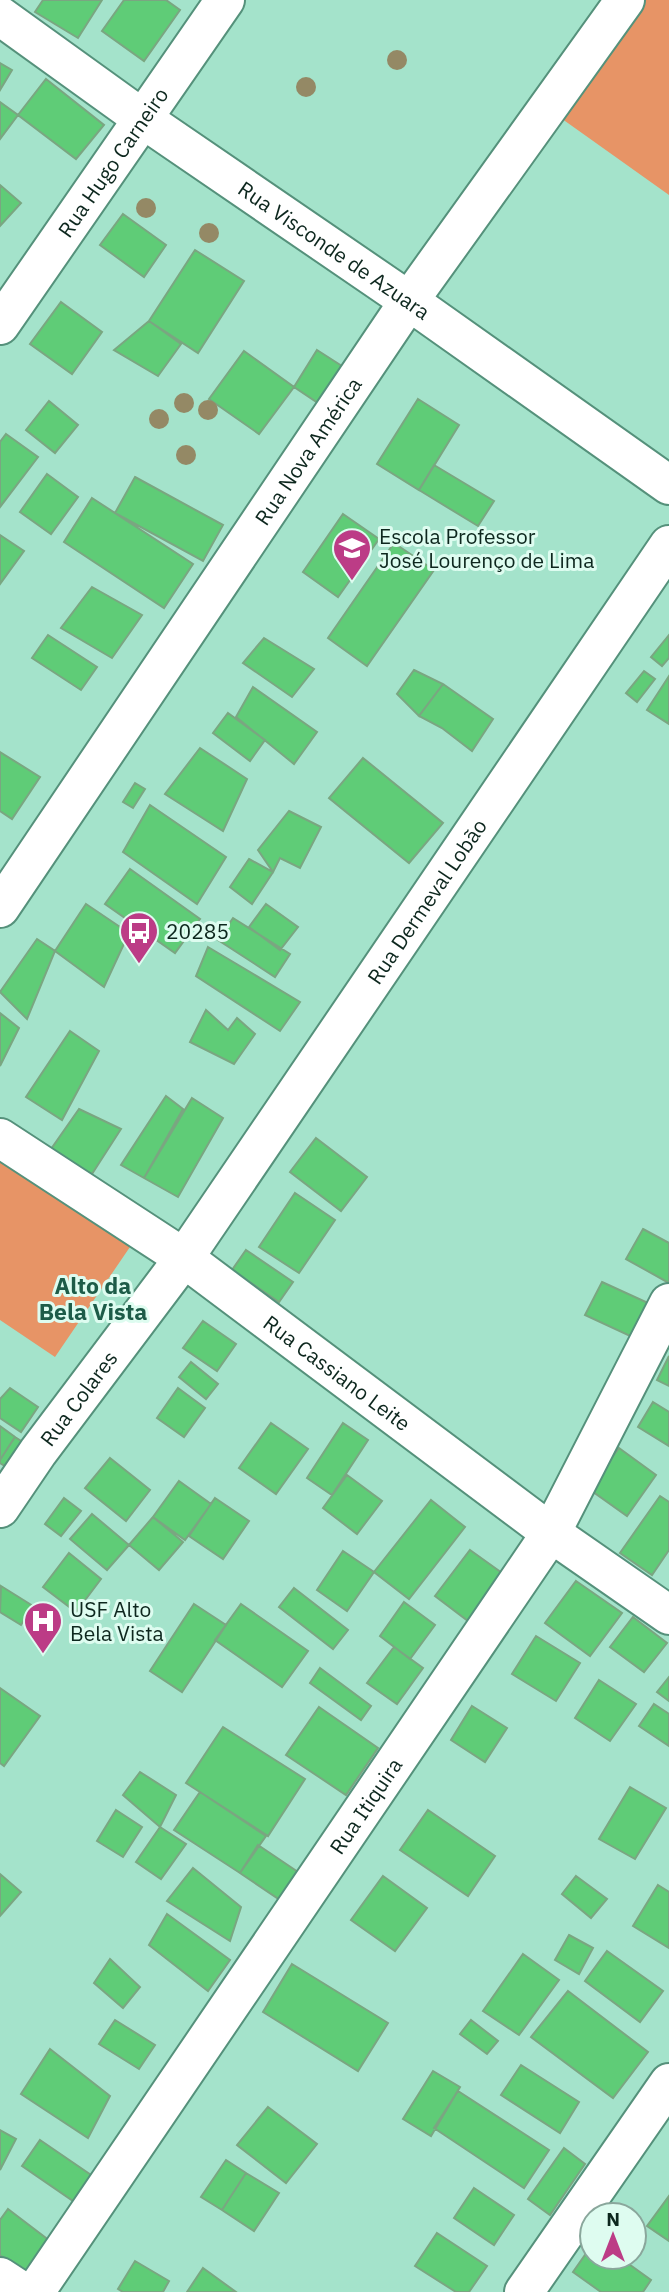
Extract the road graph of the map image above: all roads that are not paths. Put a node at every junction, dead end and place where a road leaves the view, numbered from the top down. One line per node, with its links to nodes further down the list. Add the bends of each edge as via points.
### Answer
1 (225, 0): 4 (street, Rua Hugo Carneiro)
2 (625, 0): 5 (street, Rua Nova América)
3 (0, 16): 4 (street, Rua Visconde de Azuara)
4 (143, 119): 5 (street, Rua Visconde de Azuara); 6 (street, Rua Hugo Carneiro)
5 (409, 300): 7 (street, Rua Visconde de Azuara); 9 (street, Rua Nova América)
6 (0, 325)
7 (669, 485)
8 (669, 545): 11 (street, Rua Dermeval Lobão)
9 (0, 908)
10 (0, 1139): 11 (street, Rua Cassiano Leite)
11 (184, 1258): 13 (street, Rua Colares); 14 (street, Rua Cassiano Leite)
12 (669, 1303): 14 (street, Rua Itiquira)
13 (0, 1508)
14 (551, 1533): 15 (street, Rua Cassiano Leite); 19 (street, Rua Itiquira)
15 (669, 1615)
16 (669, 2083): 20 (street)
17 (0, 2277): 18 (street)
18 (23, 2292)
19 (35, 2292)
20 (524, 2292)

